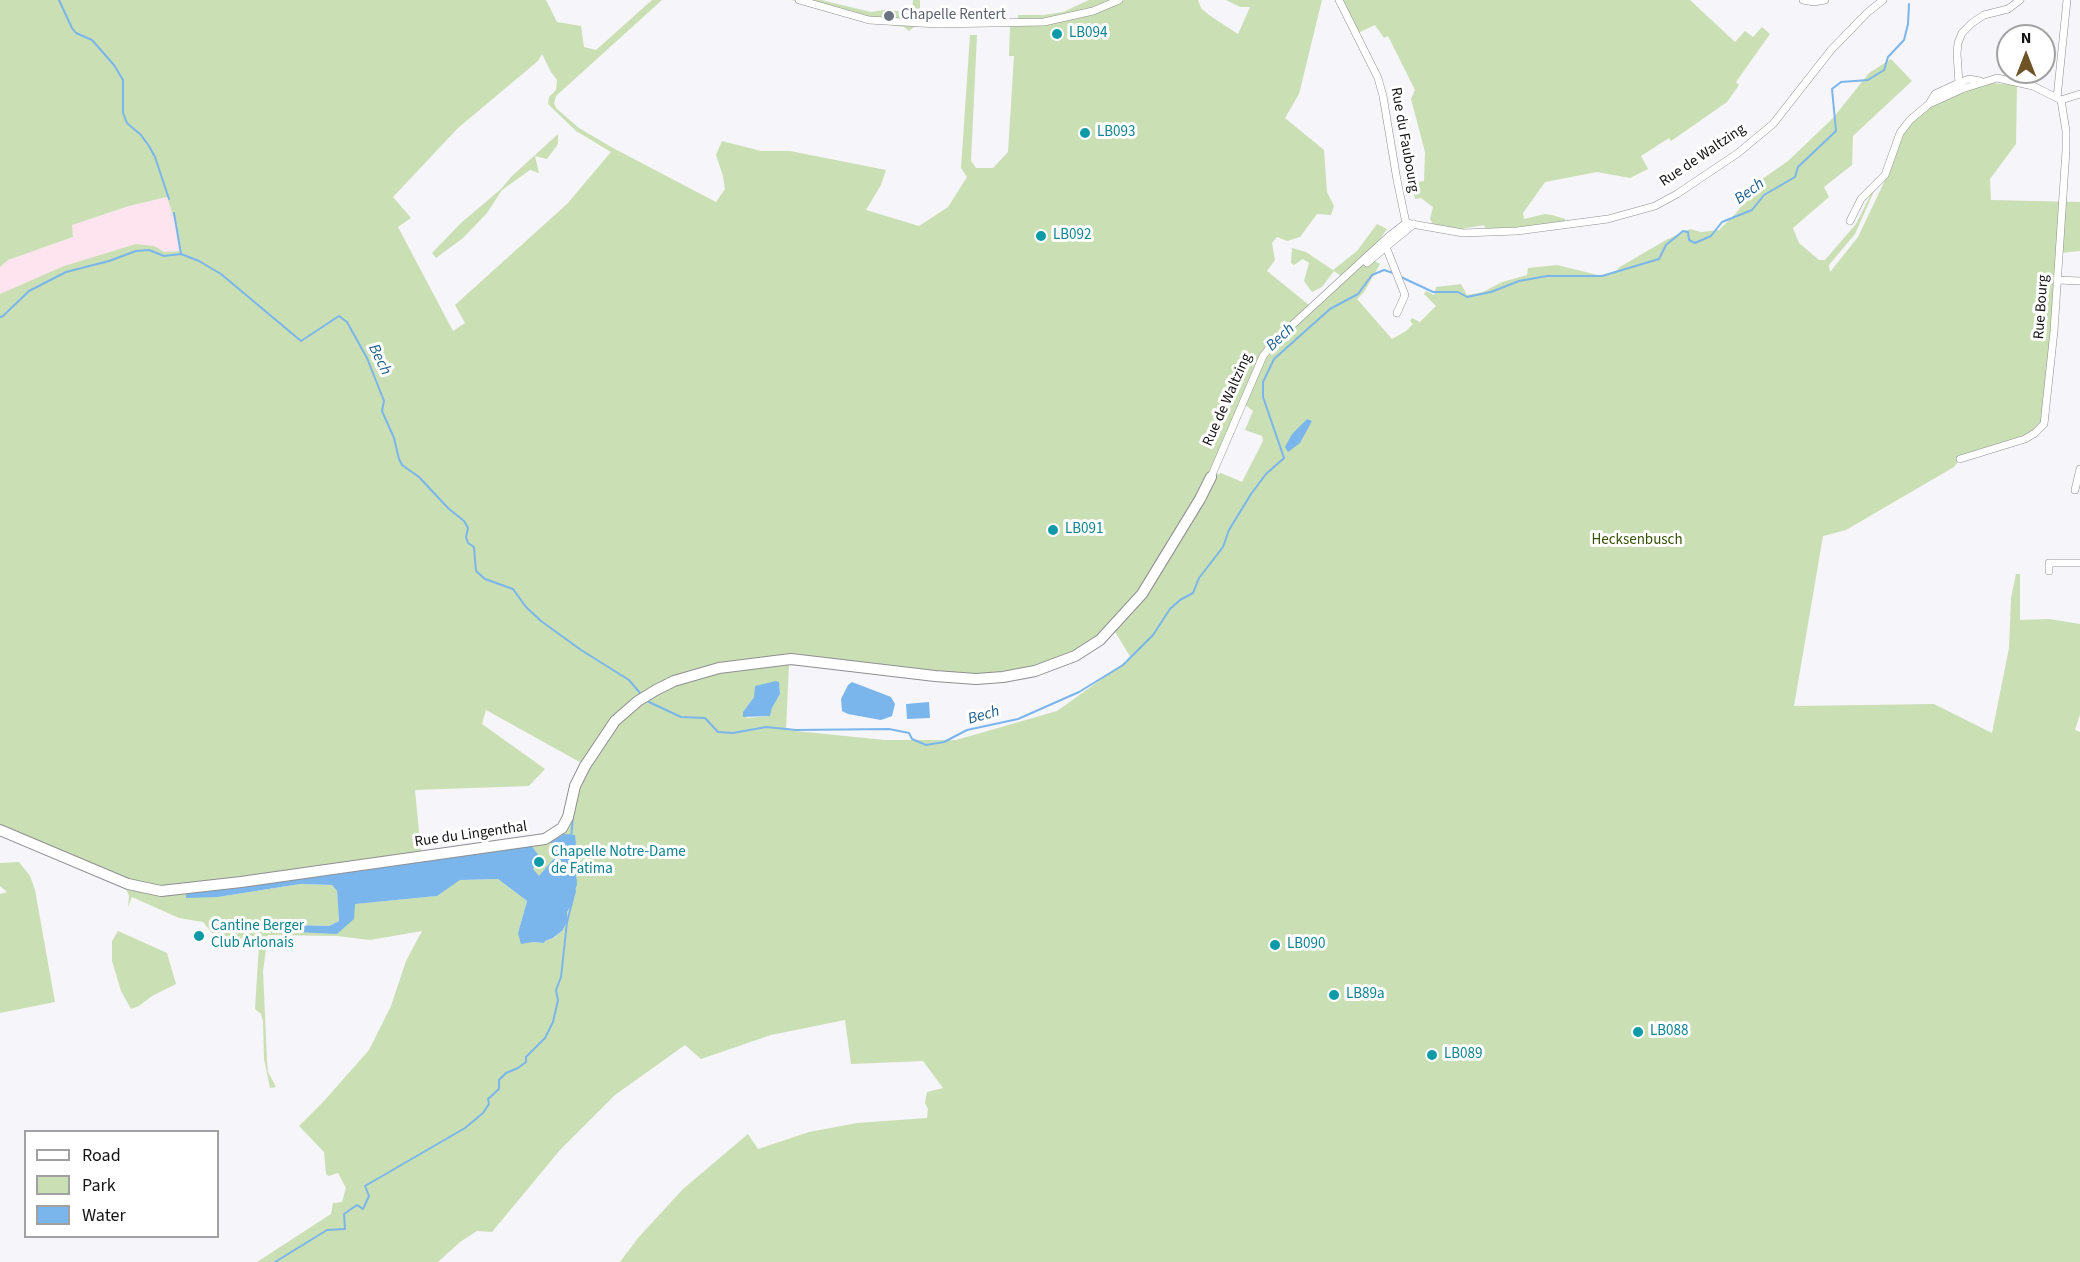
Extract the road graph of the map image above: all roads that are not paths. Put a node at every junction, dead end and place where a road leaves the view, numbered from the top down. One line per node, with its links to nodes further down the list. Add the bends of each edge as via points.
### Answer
1 (799, 0): 2 (street, via 869,20 1018,23 1063,19)
2 (1119, 0)
3 (1340, 0): 15 (street, Rue du Faubourg, via 1378,78)
4 (1803, 0): 5 (street)
5 (1825, 0)
6 (1880, 0): 16 (street, Rue de Waltzing, via 1831,50 1773,124 1738,153 1655,206 1608,219 1516,231 1463,233)
7 (2020, 0): 10 (street, via 2008,9 1984,15 1962,33 1957,54)
8 (2067, 0): 12 (street, Rue Bourg)
9 (1981, 82): 10 (street); 12 (street, via 2006,79); 13 (street)
10 (1959, 83): 13 (street, via 1935,94)
11 (2080, 94): 12 (street)
12 (2059, 99): 19 (street, Rue Bourg, via 2066,150)
13 (1929, 104): 14 (street, via 1900,133 1885,175 1862,199)
14 (1850, 221)
15 (1406, 223): 16 (street, Rue de Waltzing); 18 (street, Rue de Waltzing)
16 (1414, 224): 17 (street)
17 (1386, 247): 18 (street); 21 (street, via 1405,295)
18 (1350, 274): 24 (street, Rue de Waltzing, via 1275,340 1263,356)
19 (2058, 280): 20 (street); 22 (street, Rue Bourg, via 2044,424 2025,439)
20 (2080, 280)
21 (1397, 313)
22 (1960, 459)
23 (2080, 469): 25 (street)
24 (1210, 477): 28 (street, Rue de Waltzing, via 1154,578)
25 (2075, 490)
26 (2080, 562): 27 (street, via 2049,563)
27 (2049, 571)
28 (1112, 627): 29 (street, Rue du Lingenthal, via 1094,644 1063,662 1003,677 959,679 791,659 719,668 674,681 638,701 615,721 585,765 562,828 535,842 161,891 128,884)
29 (0, 830)

